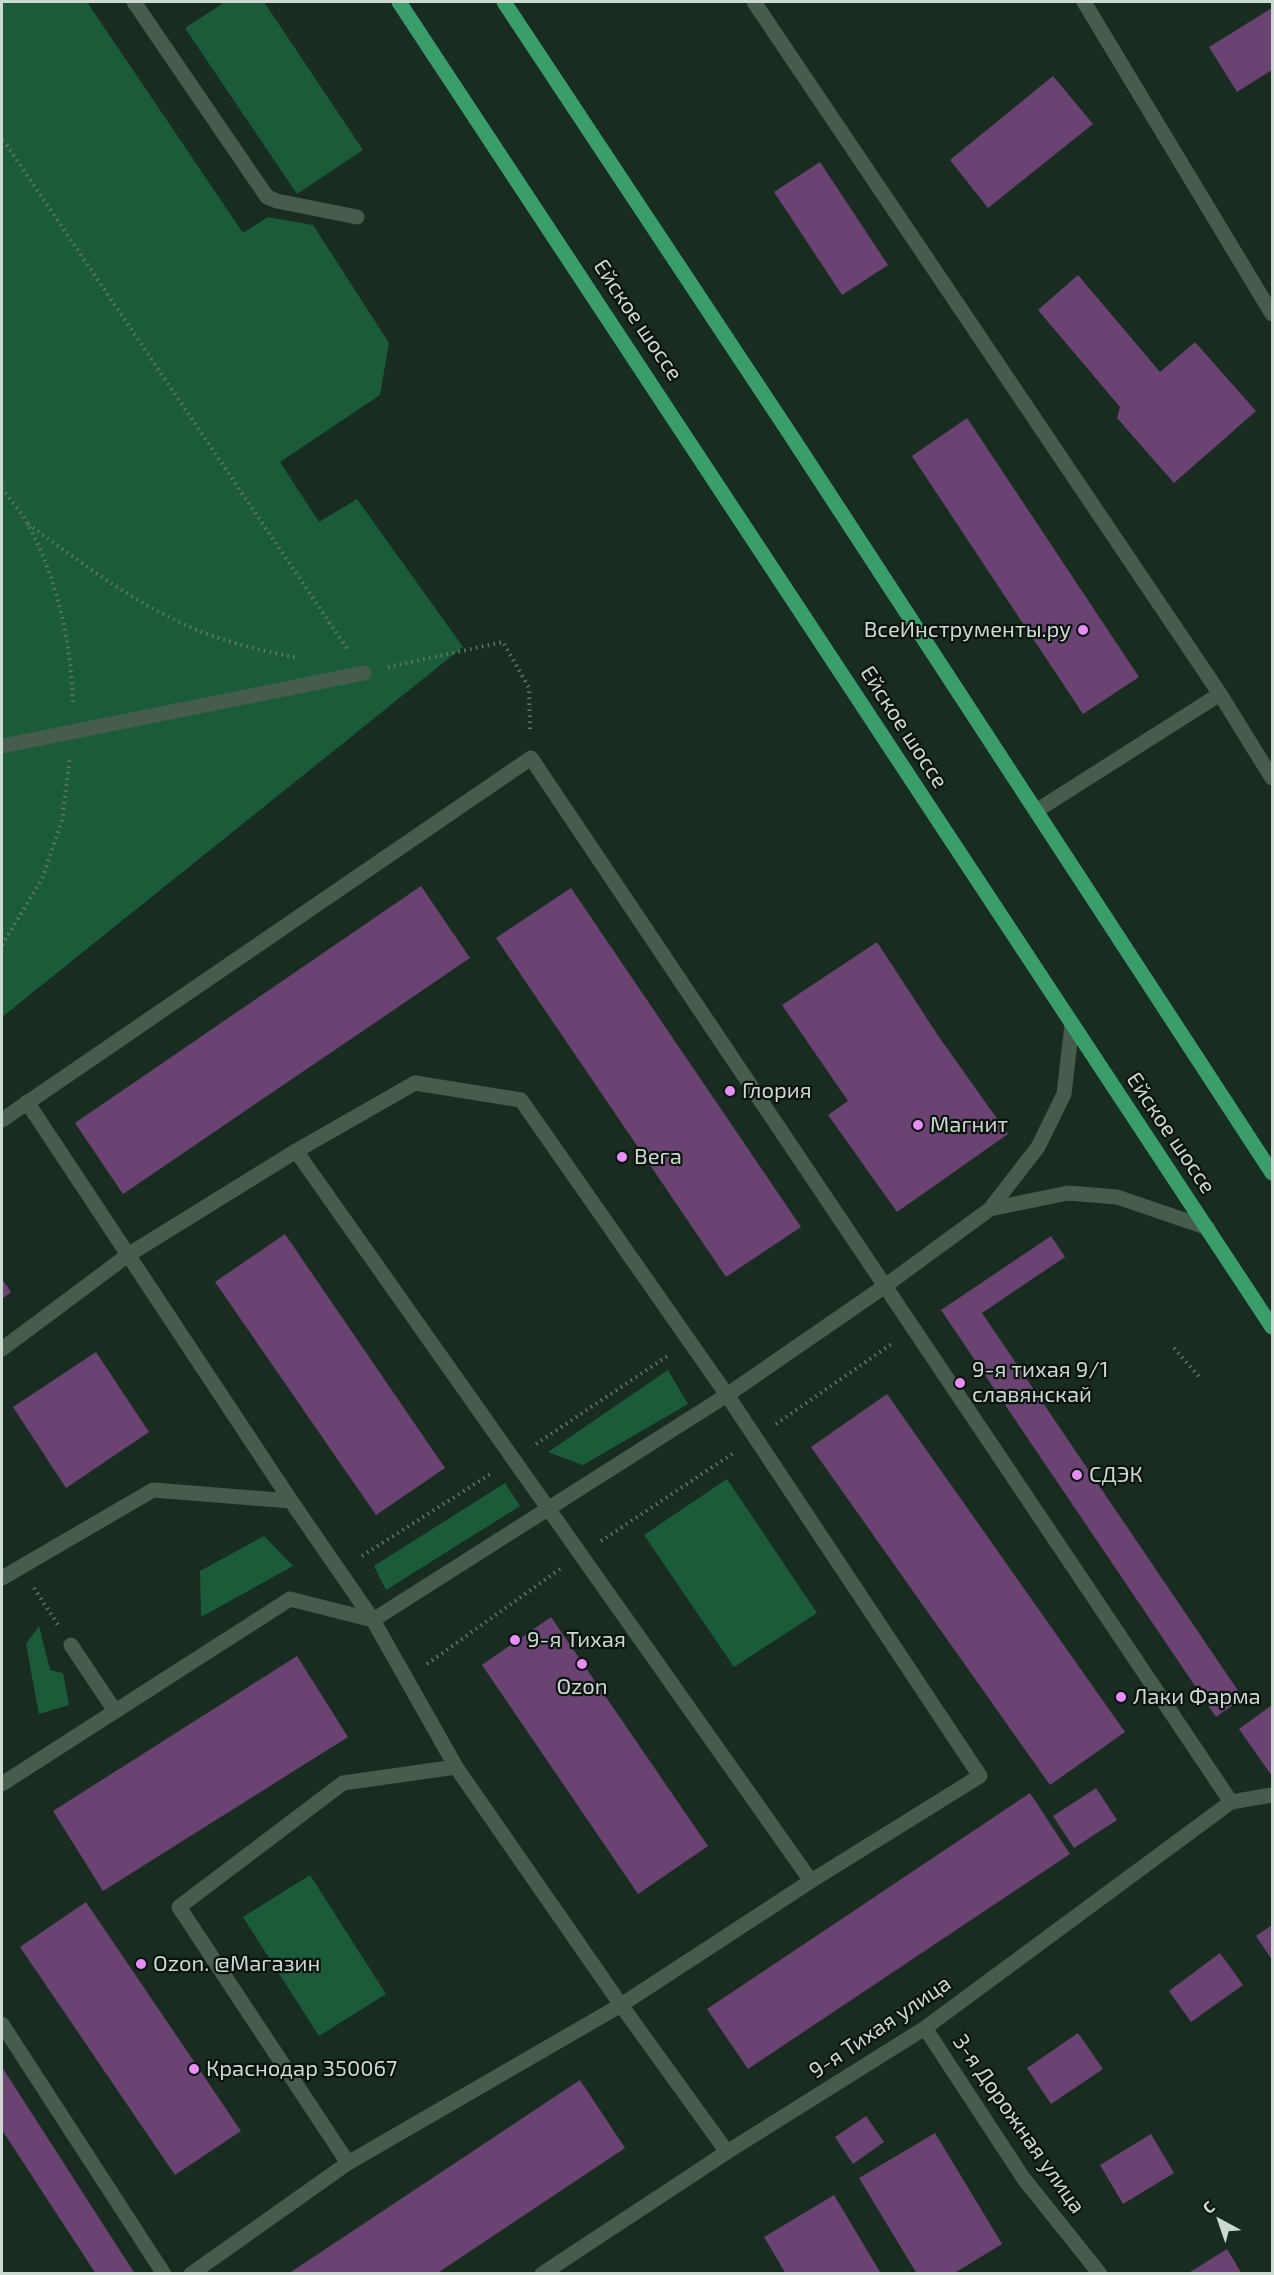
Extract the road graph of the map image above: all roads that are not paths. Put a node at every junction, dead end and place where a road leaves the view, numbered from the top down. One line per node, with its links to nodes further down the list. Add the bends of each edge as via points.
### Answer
1 (134, 2): 6 (street, via 267,197)
2 (399, 2): 13 (main road, Ейское шоссе)
3 (504, 2): 12 (main road)
4 (754, 2): 9 (street)
5 (1084, 2): 7 (street)
6 (357, 217)
7 (1272, 314)
8 (364, 673): 10 (street)
9 (1220, 694): 11 (street); 12 (street)
10 (2, 746)
11 (1272, 778)
12 (1035, 811): 17 (main road)
13 (1072, 1025): 18 (street, via 1064,1094 1038,1147); 19 (main road, Ейское шоссе)
14 (27, 1102): 15 (street); 20 (street); 21 (street, via 531,758)
15 (2, 1120)
16 (296, 1151): 20 (street); 24 (street, via 415,1083 521,1100); 26 (street)
17 (1272, 1173)
18 (990, 1209): 19 (street, via 1068,1193 1117,1197); 21 (street)
19 (1208, 1228): 22 (main road, Ейское шоссе)
20 (128, 1255): 23 (street); 25 (street)
21 (885, 1286): 24 (street); 34 (street)
22 (1272, 1327)
23 (2, 1349)
24 (727, 1395): 26 (street); 35 (street, via 980,1776)
25 (291, 1502): 27 (street, via 153,1490); 28 (street)
26 (548, 1509): 28 (street); 35 (street)
27 (2, 1578)
28 (374, 1620): 30 (street, via 290,1599); 31 (street)
29 (71, 1645): 30 (street)
30 (115, 1711): 32 (street)
31 (456, 1767): 36 (street); 40 (street, via 343,1783 180,1906)
32 (2, 1784)
33 (1272, 1795): 34 (street)
34 (1231, 1802): 38 (street, 9-я Тихая улица)
35 (811, 1881): 36 (street)
36 (621, 2005): 39 (street); 40 (street)
37 (2, 2024): 41 (street)
38 (924, 2028): 39 (street, 9-я Тихая улица); 44 (street, 3-я Дорожная улица, via 1024,2179)
39 (727, 2152): 43 (street, 9-я Тихая улица)
40 (348, 2163): 42 (street)
41 (164, 2274)
42 (191, 2274)
43 (542, 2274)
44 (1100, 2274)

